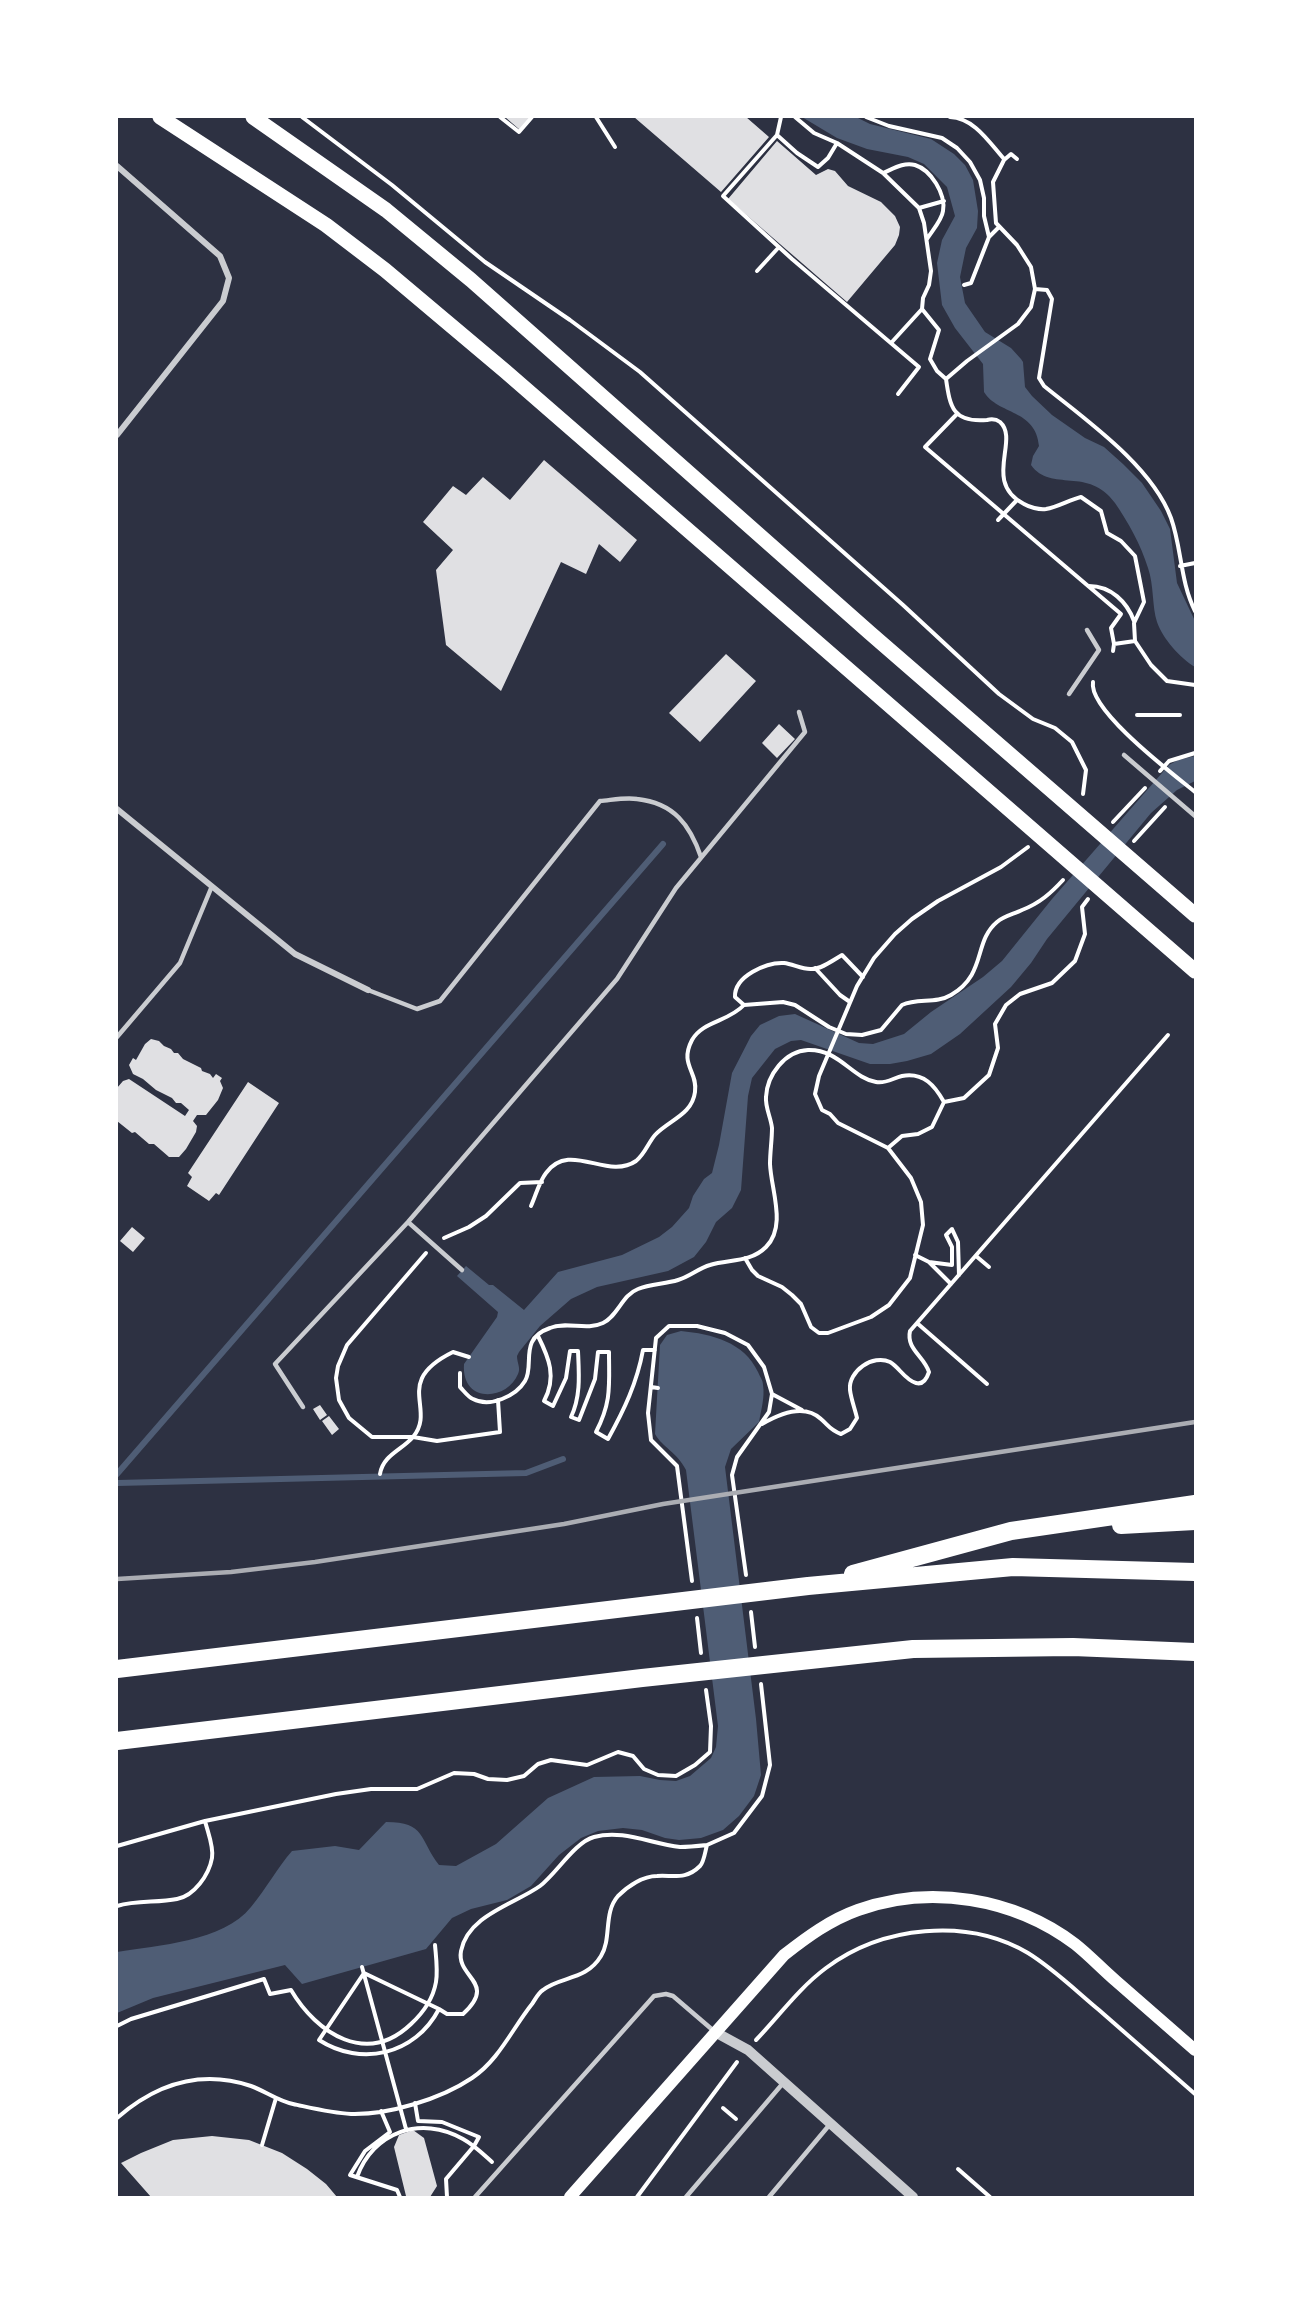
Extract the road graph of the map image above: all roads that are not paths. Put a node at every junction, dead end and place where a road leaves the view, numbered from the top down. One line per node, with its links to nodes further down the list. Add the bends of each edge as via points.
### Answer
1 (160, 117): 14 (main road, via 317,219 385,270)
2 (254, 117): 13 (main road, via 386,210 471,280)
3 (117, 166): 4 (street, via 220,256 229,278 223,301)
4 (117, 435)
5 (1087, 630): 6 (lane, via 1099,650)
6 (1069, 694)
7 (800, 712): 11 (lane, via 805,732)
8 (1124, 755): 10 (lane)
9 (117, 809): 12 (street)
10 (1195, 816)
11 (702, 857): 15 (lane, via 693,833 671,809 637,798 600,801 440,1001 417,1009); 17 (lane, via 676,888 617,978)
12 (212, 886): 15 (street, via 295,954); 16 (lane, via 180,963)
13 (1195, 915)
14 (1195, 971)
15 (368, 990)
16 (117, 1037)
17 (408, 1222): 18 (lane); 19 (lane, via 275,1364)
18 (462, 1270)
19 (303, 1407)
20 (1195, 1504): 22 (highway)
21 (1195, 1521): 22 (highway)
22 (1011, 1531): 24 (highway)
23 (1195, 1572): 24 (highway, via 1013,1567)
24 (808, 1586): 26 (highway)
25 (1195, 1652): 27 (highway, via 1073,1647 913,1649)
26 (117, 1669)
27 (117, 1741)
28 (715, 2032): 29 (main road, via 784,1955 808,1936 857,1910 922,1897 974,1900 1020,1912 1046,1926 1075,1944); 30 (street, via 748,2050); 32 (lane, via 673,1996 654,1996); 33 (main road)
29 (1195, 2050)
30 (784, 2082): 31 (street); 34 (lane)
31 (831, 2123): 35 (lane); 36 (street)
32 (475, 2197)
33 (570, 2197)
34 (686, 2197)
35 (769, 2197)
36 (913, 2197)

